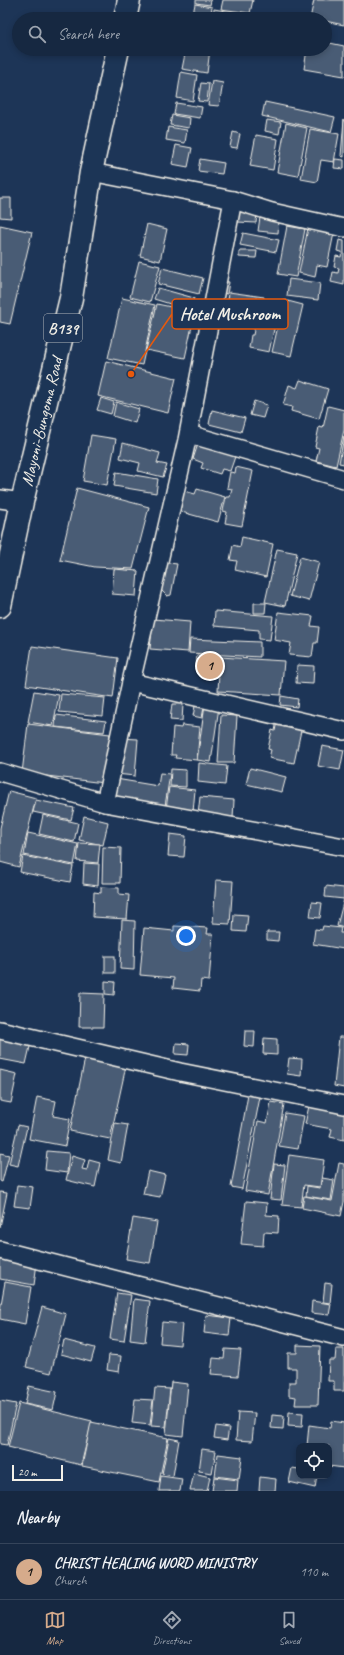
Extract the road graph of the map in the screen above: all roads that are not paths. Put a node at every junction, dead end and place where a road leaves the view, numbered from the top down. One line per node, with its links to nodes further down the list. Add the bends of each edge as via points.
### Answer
1 (129, 0): 2 (main road)
2 (126, 12)
3 (116, 56): 4 (main road, Mayoni-Bungoma Road / B139)
4 (91, 172): 5 (street); 10 (main road, Mayoni-Bungoma Road / B139, via 71,298)
5 (233, 200): 6 (street, via 272,212); 7 (street)
6 (344, 228)
7 (188, 434): 8 (street); 12 (street)
8 (344, 479)
9 (0, 499): 10 (street)
10 (22, 502): 11 (main road, Mayoni-Bungoma Road / B139)
11 (0, 606)
12 (131, 682): 13 (street); 15 (street)
13 (344, 731)
14 (0, 772): 15 (street)
15 (105, 803): 16 (street)
16 (344, 847)
17 (0, 1030): 18 (street, via 180,1072)
18 (344, 1105)
19 (0, 1250): 20 (street)
20 (344, 1338)

